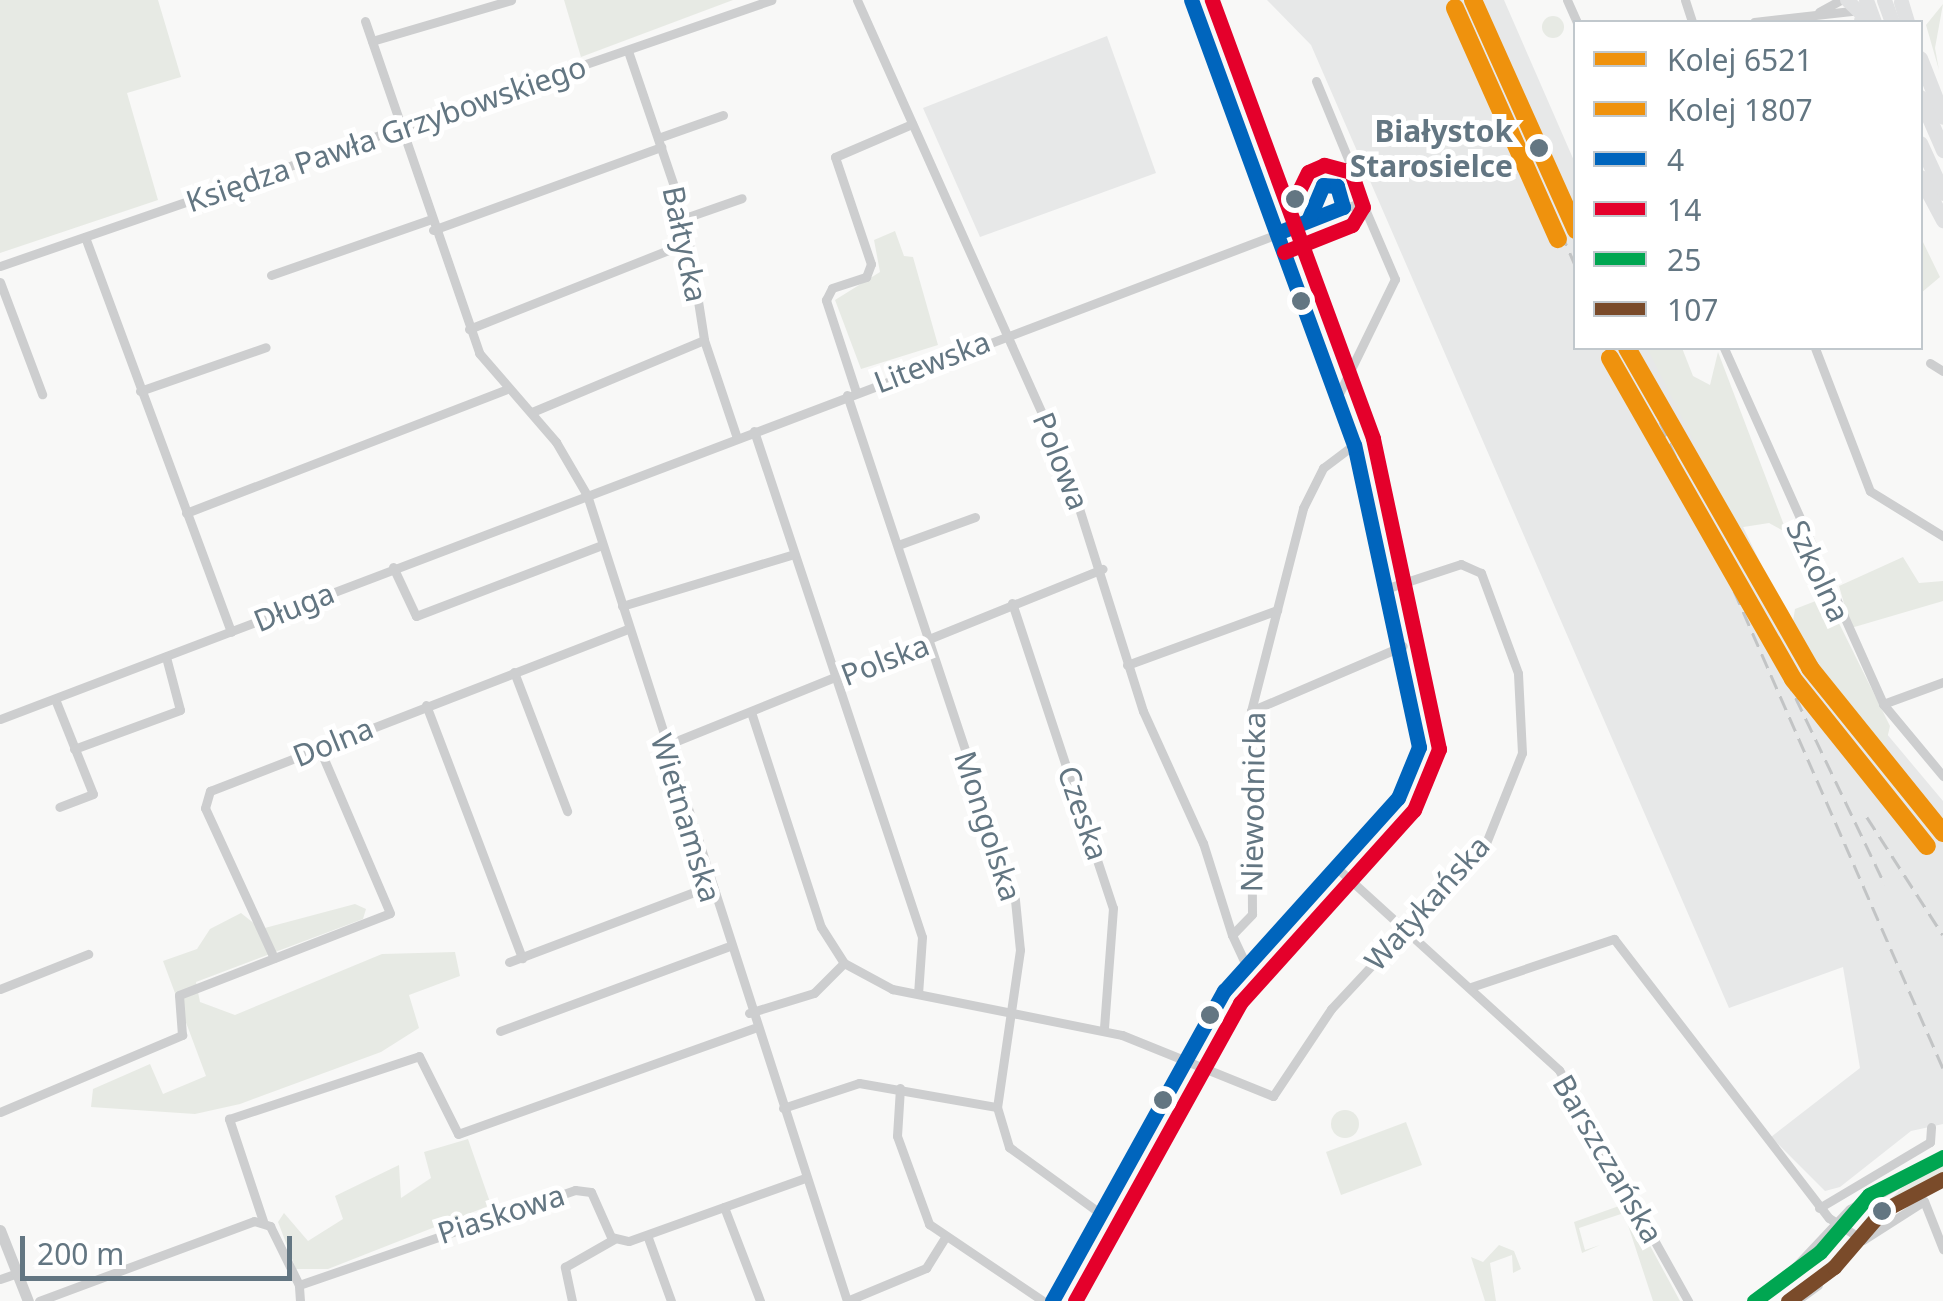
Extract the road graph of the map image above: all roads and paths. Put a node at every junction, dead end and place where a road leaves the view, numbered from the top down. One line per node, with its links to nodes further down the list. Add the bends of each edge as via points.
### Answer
1 (511, 0): 10 (street)
2 (772, 0): 11 (street, Księdza Pawła Grzybowskiego)
3 (856, 0): 17 (street, Polowa)
4 (1191, 0): 29 (street)
5 (1866, 0): 7 (main road)
6 (1898, 8): 7 (main road)
7 (1861, 16): 8 (street)
8 (1770, 20)
9 (365, 21): 10 (street)
10 (372, 41): 18 (street)
11 (628, 51): 18 (street, Księdza Pawła Grzybowskiego); 19 (street, Bałtycka)
12 (1923, 66): 16 (main road)
13 (1316, 80): 22 (street)
14 (1923, 104): 21 (main road)
15 (722, 116): 19 (street)
16 (1943, 117)
17 (912, 124): 36 (street, Polowa); 45 (street, Mongolska, via 835,157 871,264 866,277 832,288 826,300)
18 (397, 128): 28 (street); 30 (street, Księdza Pawła Grzybowskiego)
19 (660, 142): 26 (street, Bałtycka); 28 (street)
20 (1923, 150): 24 (main road)
21 (1943, 150)
22 (1354, 173)
23 (1923, 186): 27 (main road)
24 (1943, 193)
25 (742, 198): 26 (street)
26 (685, 218): 31 (street, Bałtycka)
27 (1943, 220)
28 (431, 225): 33 (street); 35 (street)
29 (1277, 233): 36 (street, Litewska); 47 (street); 47 (street, Litewska, via 1343,207 1370,208 1395,279)
30 (86, 237): 32 (street, Księdza Pawła Grzybowskiego); 44 (street)
31 (689, 242): 35 (street); 37 (street, Bałtycka)
32 (0, 266)
33 (270, 275)
34 (0, 282): 46 (street)
35 (469, 329): 43 (street)
36 (1006, 334): 45 (street, Litewska); 60 (street, Polowa)
37 (704, 340): 48 (street); 50 (street, Bałtycka)
38 (266, 346): 44 (street)
39 (1725, 350): 75 (street, Szkolna)
40 (1815, 350): 55 (street, via 1870,491)
41 (1930, 364): 42 (street)
42 (1943, 371)
43 (505, 390): 48 (street, Wietnamska); 53 (street)
44 (140, 392): 53 (street)
45 (852, 393): 49 (street, Litewska); 56 (street, Mongolska)
46 (42, 394)
47 (1338, 396): 51 (street)
48 (532, 412): 52 (street, Wietnamska)
49 (754, 431): 50 (street, Litewska); 58 (street)
50 (737, 438): 52 (street, Litewska)
51 (1354, 445): 61 (street); 64 (street, Niewodnicka, via 1312,486)
52 (587, 494): 57 (street, Wietnamska); 59 (street, Długa)
53 (186, 514): 66 (street)
54 (975, 517): 56 (street)
55 (1943, 536)
56 (898, 544): 67 (street, Mongolska)
57 (602, 546): 59 (street, via 416,616); 63 (street, Wietnamska)
58 (794, 554): 63 (street); 72 (street)
59 (394, 567): 66 (street, Długa)
60 (1103, 569): 62 (street, Polska); 70 (street, Polowa)
61 (1392, 587): 68 (street); 88 (street, Watykańska, via 1473,564 1495,607 1523,708 1522,753 1498,822)
62 (1012, 604): 67 (street, Polska); 103 (street, Czeska, via 1114,908)
63 (622, 606): 65 (street, Wietnamska)
64 (1278, 610): 70 (street); 77 (street, Niewodnicka)
65 (628, 629): 71 (street, Dolna); 80 (street, Wietnamska)
66 (231, 632): 69 (street, Długa)
67 (927, 644): 72 (street, Polska); 100 (street, Mongolska, via 1015,900 1020,950)
68 (1404, 646): 77 (street); 86 (street, via 1416,762 1398,798)
69 (166, 657): 74 (street, Długa); 82 (street, via 180,710)
70 (1127, 665): 89 (street, Polowa)
71 (514, 672): 76 (street, Dolna); 85 (street)
72 (835, 678): 78 (street, Polska); 99 (street, via 922,937)
73 (1943, 682): 75 (street)
74 (54, 698): 79 (street, Długa); 82 (street)
75 (1883, 704): 83 (street, Szkolna)
76 (426, 706): 81 (street, Dolna); 93 (street)
77 (1251, 711): 89 (street, Niewodnicka, via 1252,914)
78 (751, 712): 80 (street, Polska); 95 (street, via 821,928)
79 (0, 720)
80 (664, 746): 87 (street, Wietnamska)
81 (319, 748): 92 (street, Dolna, via 205,798); 92 (street, via 390,912)
82 (74, 750): 84 (street, via 93,794)
83 (1943, 776)
84 (58, 807)
85 (567, 811)
86 (1336, 867): 88 (street, Barszczańska); 96 (street)
87 (706, 887): 90 (street, Wietnamska); 93 (street)
88 (1404, 929): 97 (street, Barszczańska); 105 (street, Watykańska, via 1314,1030 1273,1096)
89 (1232, 935): 96 (street, Niewodnicka)
90 (727, 947): 101 (street, Wietnamska); 104 (street)
91 (88, 954): 98 (street)
92 (274, 958): 109 (street, via 179,995 182,1036)
93 (522, 958): 94 (street)
94 (509, 962)
95 (844, 963): 99 (street); 101 (street, via 814,993)
96 (1246, 965): 105 (street)
97 (1471, 987): 114 (street, via 1614,940); 136 (street, Barszczańska, via 1560,1070)
98 (0, 989)
99 (918, 994): 100 (street)
100 (1010, 1011): 103 (street); 107 (street, Mongolska)
101 (749, 1012): 102 (street, Wietnamska)
102 (754, 1028): 108 (street, Wietnamska); 116 (street, via 458,1134 419,1056 229,1119)
103 (1104, 1029): 105 (street)
104 (500, 1032)
105 (1183, 1061): 115 (street)
106 (900, 1088): 107 (street); 108 (street, via 848,1084); 120 (street, via 897,1136 922,1211)
107 (997, 1106): 115 (street, via 1020,1162)
108 (783, 1108): 112 (street, Wietnamska)
109 (0, 1112)
110 (1930, 1127): 114 (street, via 1930,1142)
111 (1943, 1157): 117 (street, via 1864,1200)
112 (806, 1178): 113 (street); 133 (street, Wietnamska)
113 (724, 1207): 119 (street); 132 (street)
114 (1819, 1208): 117 (street)
115 (1100, 1213): 135 (street)
116 (262, 1221): 125 (street); 128 (street)
117 (1840, 1227): 122 (street, via 1869,1238 1924,1201); 137 (street)
118 (0, 1230): 123 (street)
119 (647, 1235): 121 (street); 131 (street)
120 (945, 1238): 133 (street, via 926,1268); 134 (street)
121 (614, 1239): 125 (street, Piaskowa, via 591,1192 575,1190); 130 (street, via 564,1266)
122 (1943, 1249)
123 (17, 1273): 124 (street); 127 (street)
124 (0, 1279)
125 (299, 1285): 129 (street)
126 (1818, 1286): 138 (street)
127 (28, 1301)
128 (39, 1301)
129 (300, 1301)
130 (572, 1301)
131 (671, 1301)
132 (760, 1301)
133 (847, 1301)
134 (1043, 1301)
135 (1052, 1301)
136 (1688, 1301)
137 (1754, 1301)
138 (1796, 1301)

